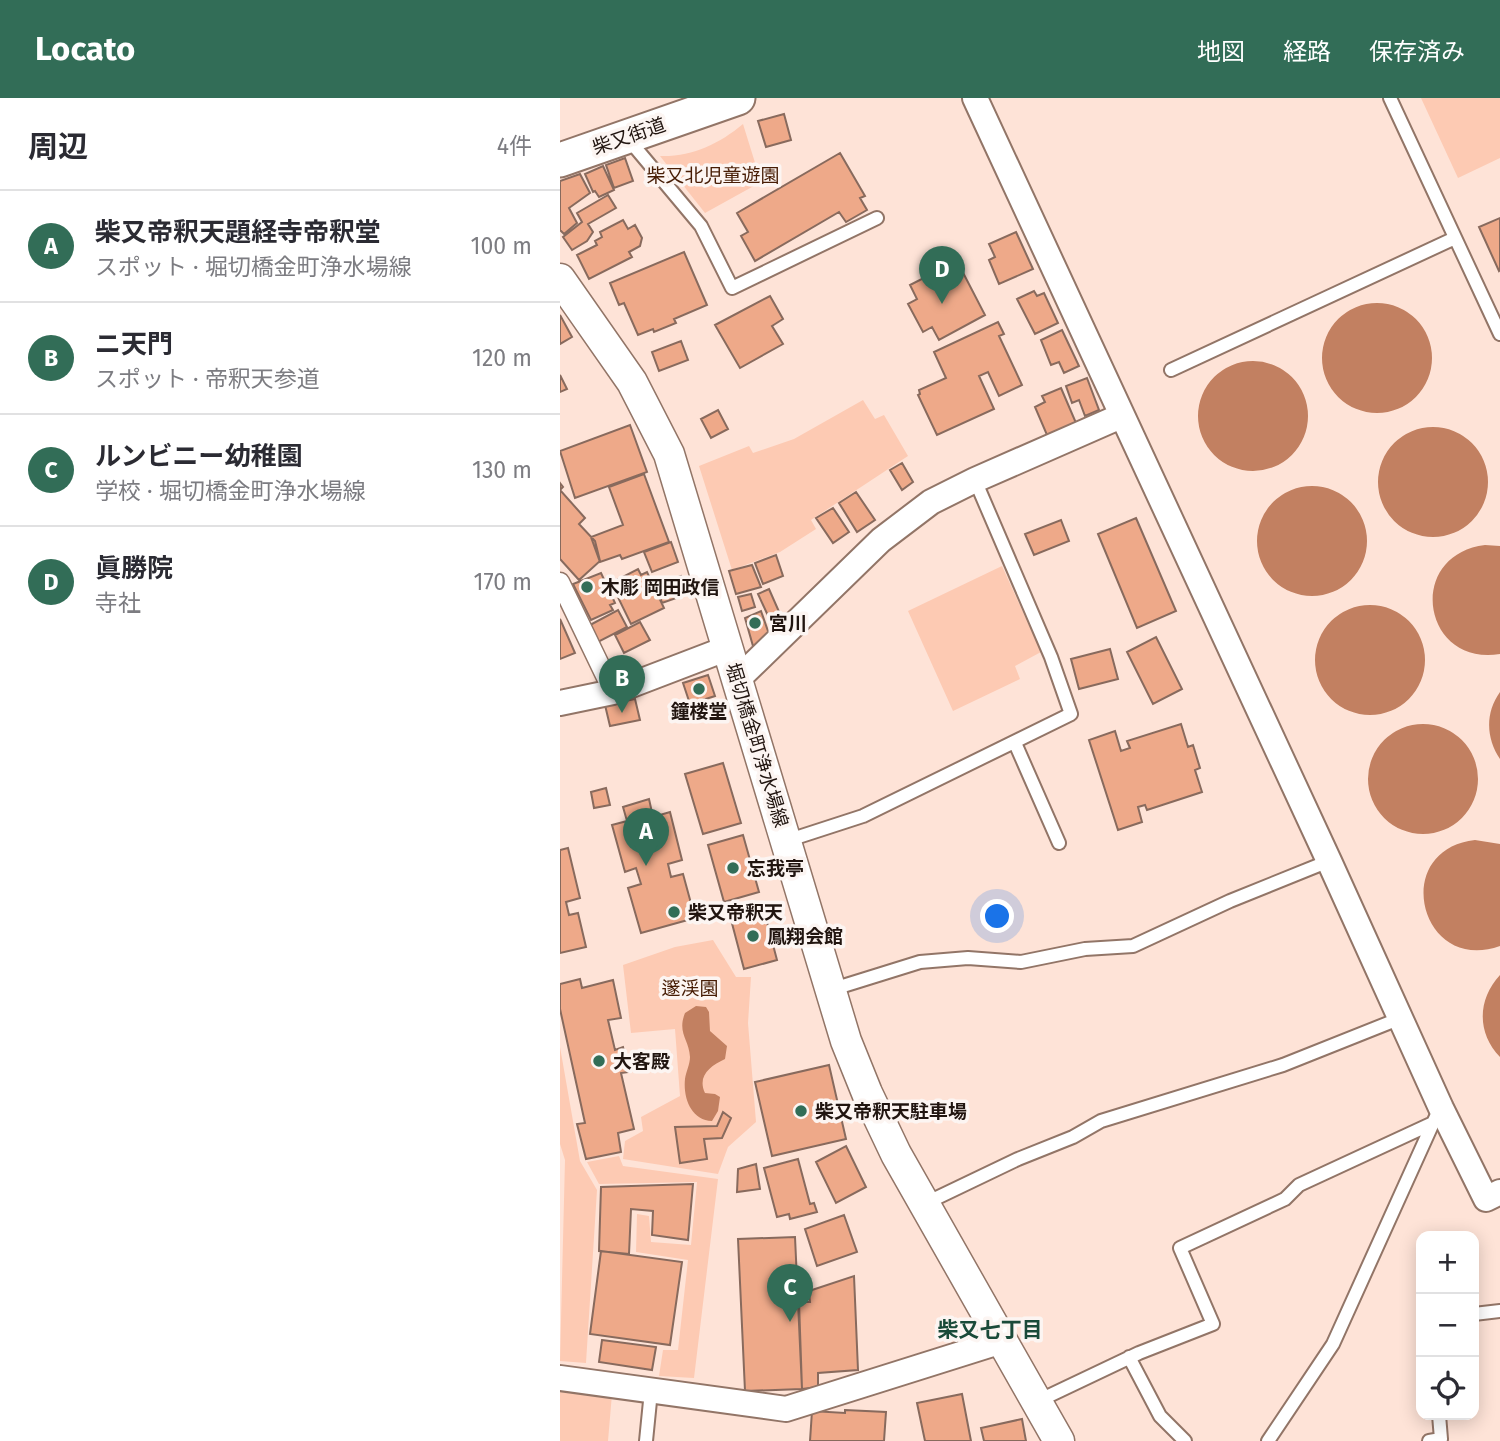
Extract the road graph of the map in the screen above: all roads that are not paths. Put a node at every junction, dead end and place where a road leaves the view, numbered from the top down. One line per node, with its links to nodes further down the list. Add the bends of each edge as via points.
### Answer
1 (738, 98): 4 (main road, 柴又街道)
2 (975, 98): 11 (street)
3 (1390, 98): 7 (lane)
4 (627, 137): 5 (main road, 柴又街道); 6 (lane, via 701,226 732,288)
5 (560, 160)
6 (877, 218)
7 (1455, 238): 9 (lane); 10 (lane)
8 (560, 279): 14 (street, 堀切橋金町浄水場線, via 632,382 669,454)
9 (1500, 334)
10 (1171, 370)
11 (1121, 416): 12 (street); 21 (street)
12 (975, 480): 15 (street, via 931,502 881,540); 18 (lane, via 1071,714)
13 (560, 582): 16 (street)
14 (728, 648): 15 (street, 堀切橋金町浄水場線); 16 (street)
15 (738, 679): 19 (street, 堀切橋金町浄水場線)
16 (613, 692): 17 (street)
17 (560, 703)
18 (1015, 743): 19 (lane, via 863,817); 20 (lane)
19 (786, 841): 22 (street, 堀切橋金町浄水場線)
20 (1059, 843)
21 (1329, 861): 22 (lane, via 1133,946 1085,948 1021,962 968,958 920,962); 23 (street)
22 (830, 990): 26 (street, 堀切橋金町浄水場線, via 867,1093)
23 (1401, 1018): 24 (street); 26 (lane, via 1283,1065 1101,1121)
24 (1437, 1115): 25 (street, via 1486,1199); 30 (lane, via 1298,1185 1285,1199 1180,1248 1213,1324); 38 (lane, via 1333,1344)
25 (1500, 1192)
26 (924, 1204): 29 (street, 堀切橋金町浄水場線)
27 (1500, 1311): 28 (lane)
28 (1479, 1313)
29 (1002, 1341): 32 (street, via 786,1409); 33 (street, 堀切橋金町浄水場線)
30 (1129, 1357): 33 (lane); 37 (lane, via 1160,1416)
31 (560, 1378): 32 (street)
32 (651, 1391): 35 (lane)
33 (1038, 1401): 36 (street, 堀切橋金町浄水場線)
34 (1439, 1420): 39 (lane, via 1441,1439)
35 (646, 1441)
36 (1059, 1441)
37 (1185, 1441)
38 (1268, 1441)
39 (1429, 1441)

